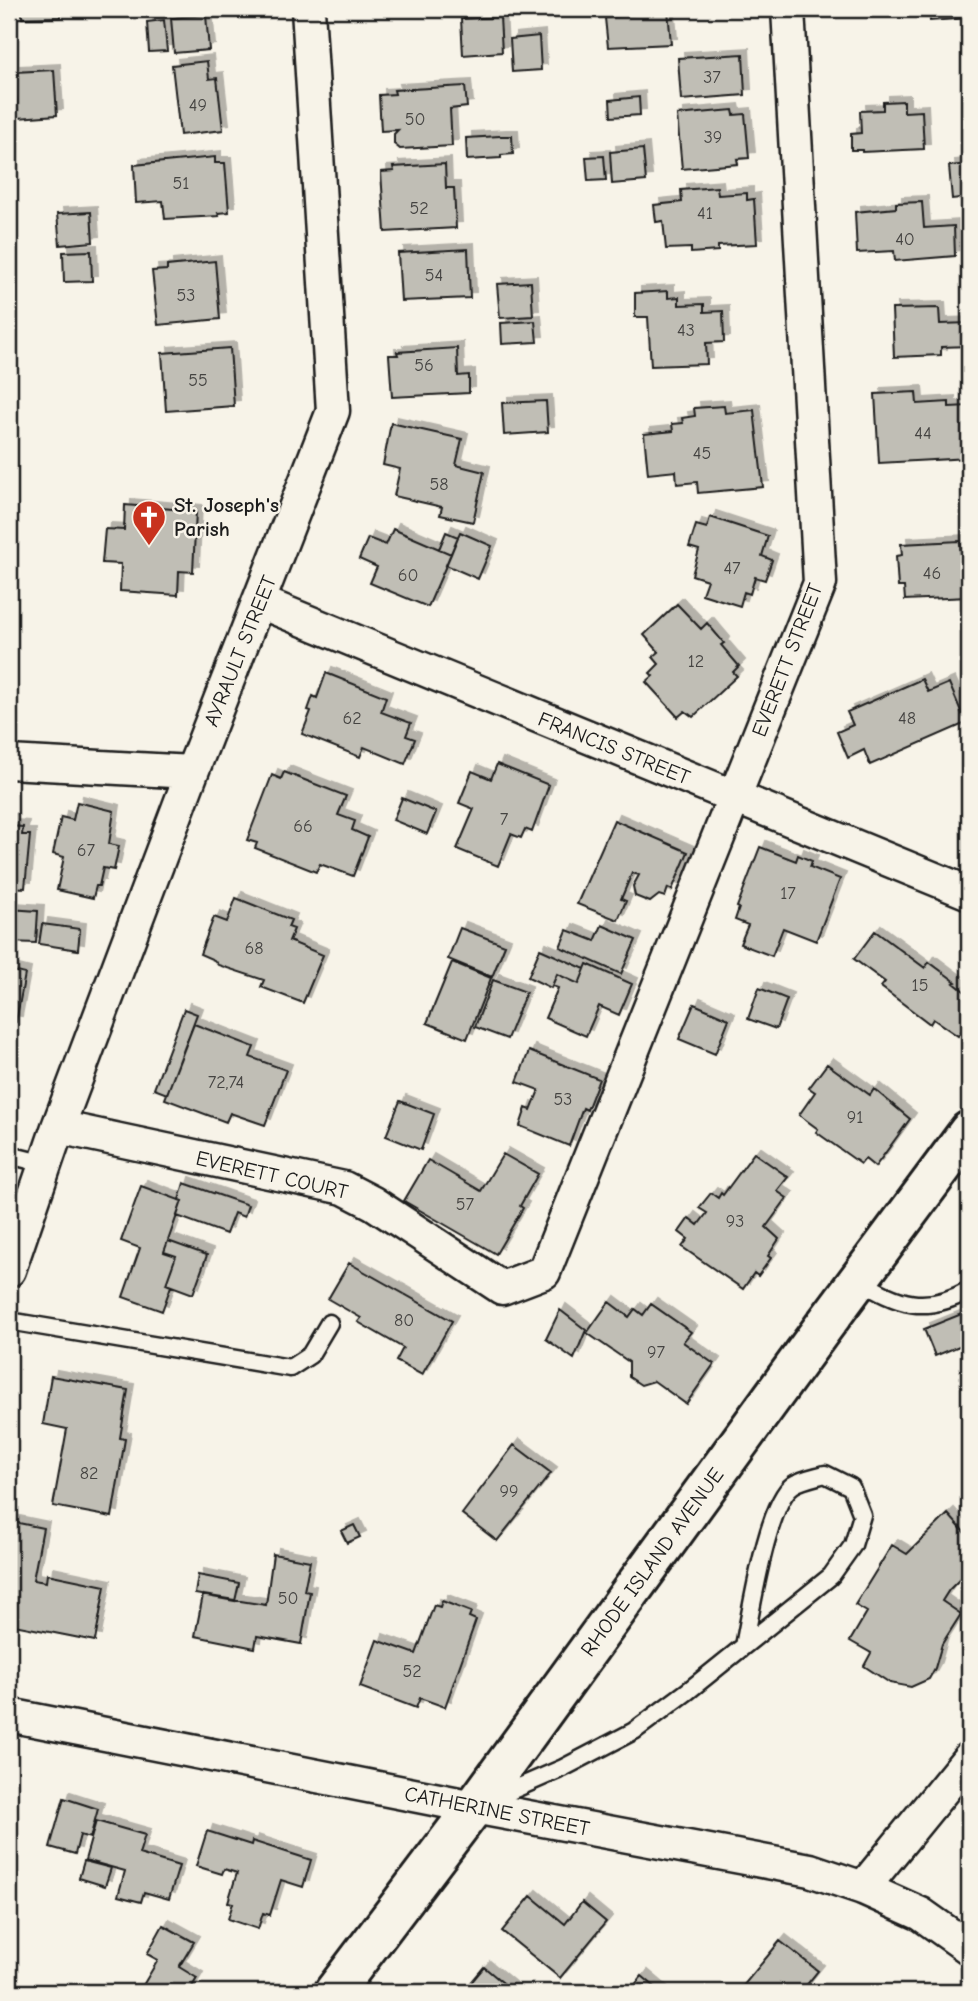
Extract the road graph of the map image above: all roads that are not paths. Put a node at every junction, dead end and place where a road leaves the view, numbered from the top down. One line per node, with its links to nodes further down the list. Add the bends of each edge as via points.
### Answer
1 (308, 9): 3 (street, AYRAULT STREET, via 333,411)
2 (788, 9): 6 (street, EVERETT STREET, via 820,583)
3 (260, 601): 5 (street, AYRAULT STREET); 6 (street, FRANCIS STREET)
4 (9, 762): 5 (street)
5 (192, 772): 8 (street, AYRAULT STREET)
6 (735, 798): 7 (street, FRANCIS STREET); 13 (street, EVERETT STREET)
7 (969, 893)
8 (58, 1127): 11 (street, AYRAULT STREET); 13 (street, EVERETT COURT, via 344,1188 502,1288)
9 (968, 1138): 14 (street, RHODE ISLAND AVENUE)
10 (9, 1155): 11 (lane)
11 (45, 1164): 12 (street, AYRAULT STREET)
12 (9, 1270)
13 (544, 1272)
14 (859, 1280): 15 (lane, via 910,1304 939,1302); 21 (street, RHODE ISLAND AVENUE)
15 (969, 1290)
16 (9, 1321): 17 (lane, via 290,1368 310,1355)
17 (329, 1323)
18 (744, 1646): 18 (lane, via 831,1576 853,1545 862,1515 851,1487 825,1474 792,1485 774,1515); 21 (lane, via 634,1731)
19 (9, 1715): 21 (street, CATHERINE STREET)
20 (969, 1758): 22 (street)
21 (474, 1807): 22 (street, CATHERINE STREET, via 810,1870); 24 (street, RHODE ISLAND AVENUE)
22 (863, 1888): 23 (street, CATHERINE STREET, via 921,1914)
23 (969, 1948)
24 (334, 1992)

